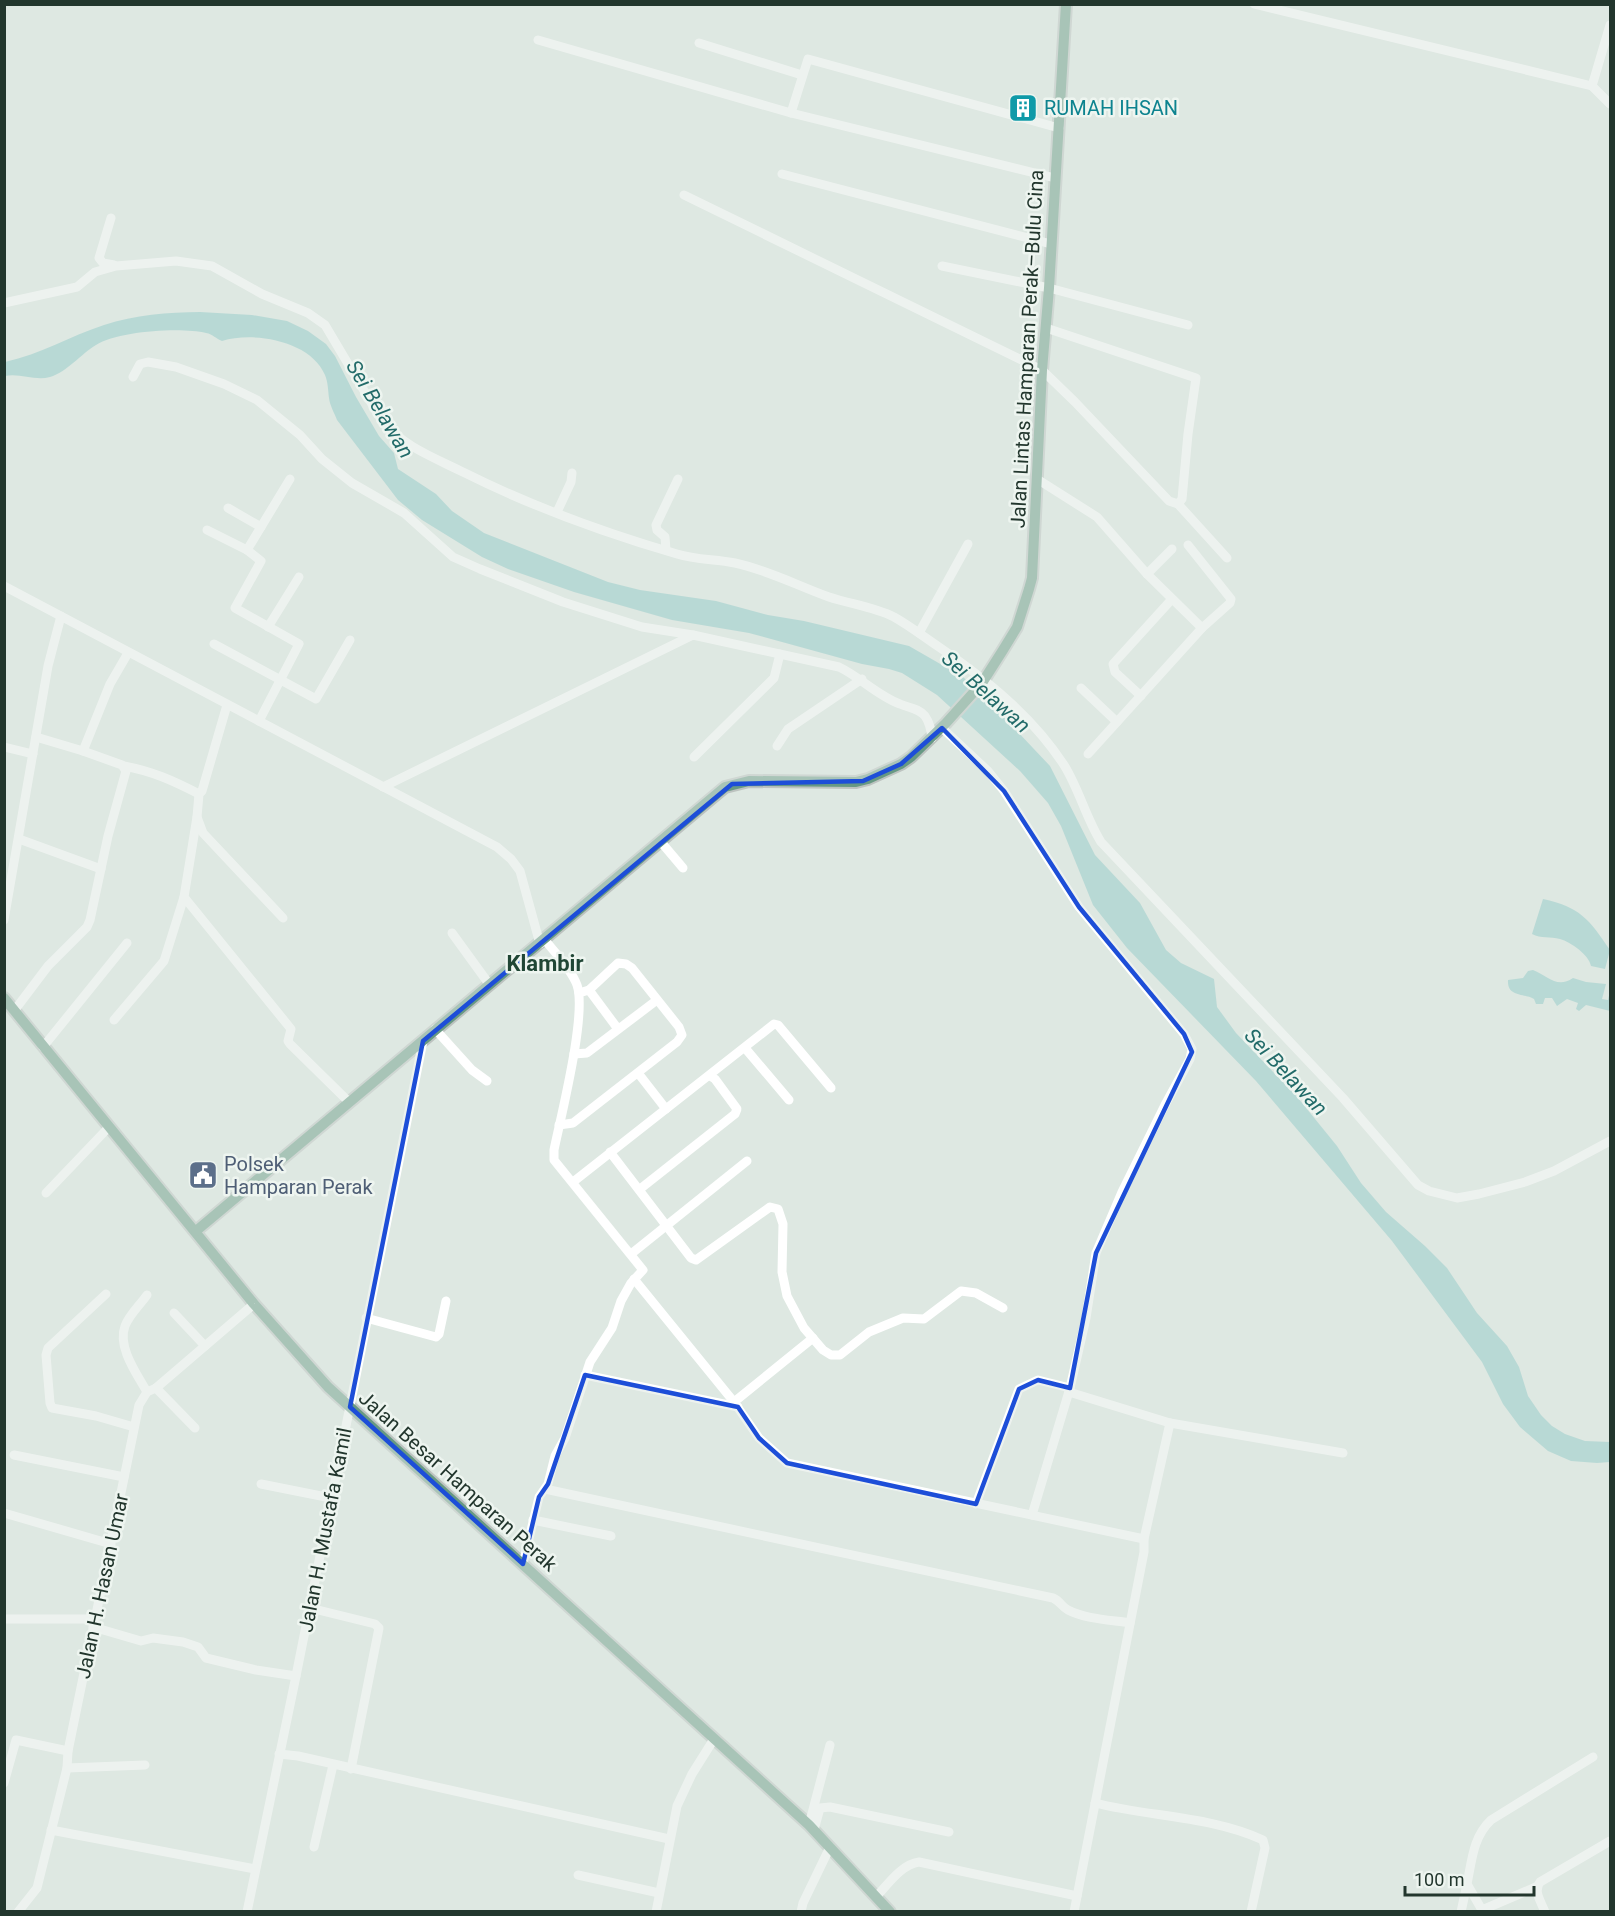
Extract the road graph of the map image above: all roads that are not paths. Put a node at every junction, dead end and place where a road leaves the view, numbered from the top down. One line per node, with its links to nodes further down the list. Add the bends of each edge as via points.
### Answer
1 (1066, 4): 10 (main road, Jalan Lintas Hamparan Perak–Bulu Cina)
2 (1254, 4): 7 (street)
3 (1611, 25): 7 (street)
4 (538, 40): 9 (street)
5 (699, 44): 6 (street)
6 (802, 75): 9 (street); 10 (street, via 808,59)
7 (1592, 86): 8 (street)
8 (1611, 104)
9 (791, 113): 12 (street)
10 (1059, 128): 12 (main road, Jalan Lintas Hamparan Perak–Bulu Cina)
11 (782, 174): 15 (street)
12 (1055, 178): 15 (main road, Jalan Lintas Hamparan Perak–Bulu Cina)
13 (684, 195): 22 (street)
14 (111, 218): 16 (street, via 99,258)
15 (1051, 244): 18 (main road, Jalan Lintas Hamparan Perak–Bulu Cina)
16 (116, 266): 19 (street, via 95,272 77,287); 30 (street, via 202,263 308,313 325,325 382,421 394,434 485,483)
17 (942, 266): 18 (street)
18 (1049, 288): 20 (street); 21 (main road, Jalan Lintas Hamparan Perak–Bulu Cina)
19 (4, 303)
20 (1188, 325)
21 (1046, 328): 22 (main road, Jalan Lintas Hamparan Perak–Bulu Cina); 28 (street, via 1197,379 1182,499)
22 (1042, 370): 27 (main road, Jalan Lintas Hamparan Perak–Bulu Cina); 28 (street, via 1169,501)
23 (133, 377): 47 (street, via 140,364 148,362 243,392 276,414 335,471 404,513 453,557 607,617)
24 (572, 473): 30 (street)
25 (290, 479): 31 (street)
26 (678, 479): 37 (street, via 656,525 665,537)
27 (1037, 479): 39 (street, via 1096,517); 54 (main road, Jalan Lintas Hamparan Perak–Bulu Cina, via 1032,578 1017,627)
28 (1178, 504): 38 (street)
29 (228, 508): 31 (street)
30 (557, 512): 37 (street)
31 (261, 527): 36 (street)
32 (207, 530): 36 (street)
33 (969, 543): 46 (street)
34 (1188, 545): 45 (street, via 1231,599)
35 (1172, 549): 39 (street)
36 (248, 550): 44 (street, via 261,561 235,608)
37 (666, 550): 46 (street, via 772,573 892,616)
38 (1227, 558)
39 (1148, 574): 42 (street)
40 (299, 577): 44 (street)
41 (4, 586): 43 (street)
42 (1173, 599): 45 (street); 56 (street, via 1113,664 1115,672)
43 (61, 616): 50 (street); 61 (street)
44 (268, 627): 53 (street, via 298,644)
45 (1202, 628): 56 (street)
46 (919, 633): 54 (street)
47 (693, 635): 51 (street); 70 (street)
48 (350, 640): 53 (street, via 317,699)
49 (214, 644): 53 (street)
50 (128, 653): 57 (street); 65 (street, via 110,684)
51 (780, 654): 52 (street, via 827,663); 68 (street, via 774,678)
52 (862, 679): 62 (street, via 893,701 918,710 929,723); 63 (street, via 788,729)
53 (280, 681): 58 (street)
54 (983, 681): 60 (main road, Jalan Lintas Hamparan Perak–Bulu Cina); 105 (street, via 1046,738 1073,780 1101,842 1343,1098 1418,1185 1457,1198 1479,1194 1538,1177)
55 (1081, 688): 59 (street)
56 (1141, 696): 59 (street)
57 (227, 705): 58 (street); 71 (street)
58 (259, 721): 70 (street)
59 (1117, 722): 67 (street)
60 (944, 725): 62 (main road); 126 (street, via 1005,791 1079,908 1192,1049 1096,1252)
61 (36, 737): 65 (street); 66 (street)
62 (932, 738): 74 (main road, via 901,764 862,781 732,784)
63 (777, 746)
64 (4, 747): 66 (street)
65 (83, 751): 69 (street)
66 (33, 754): 73 (street)
67 (1088, 754)
68 (694, 757)
69 (124, 766): 71 (street, via 169,778); 75 (street, via 126,771)
70 (383, 787): 81 (street, via 497,847 511,859 523,878)
71 (199, 794): 72 (street)
72 (197, 817): 77 (street); 78 (street, via 209,840)
73 (19, 839): 75 (street); 79 (street)
74 (661, 842): 76 (street); 81 (main road)
75 (101, 868): 88 (street, via 89,923 48,966)
76 (683, 868)
77 (184, 897): 89 (street, via 164,961); 101 (street, via 291,1029 289,1042)
78 (283, 918)
79 (4, 920)
80 (452, 933): 83 (street)
81 (543, 942): 83 (main road); 85 (street, via 572,975)
82 (127, 943): 93 (street)
83 (489, 984): 90 (main road)
84 (589, 990): 85 (street); 87 (street, via 622,963 632,968); 91 (street)
85 (579, 993): 95 (street)
86 (4, 999): 88 (main road, Jalan Besar Hamparan Perak)
87 (657, 1000): 91 (street); 96 (street, via 682,1035)
88 (14, 1011): 93 (main road, Jalan Besar Hamparan Perak)
89 (114, 1020)
90 (435, 1029): 92 (main road); 98 (street)
91 (618, 1029): 95 (street, via 587,1053)
92 (423, 1041): 101 (main road); 121 (street, Jalan H. Mustafa Kamil)
93 (43, 1047): 104 (main road, Jalan Besar Hamparan Perak)
94 (745, 1048): 97 (street); 99 (street, via 777,1024); 100 (street)
95 (574, 1054): 103 (street)
96 (638, 1073): 102 (street); 103 (street, via 573,1123)
97 (710, 1076): 102 (street); 109 (street, via 736,1109 735,1114)
98 (487, 1081)
99 (831, 1088)
100 (789, 1100)
101 (349, 1102): 112 (main road)
102 (666, 1109): 106 (street)
103 (559, 1125): 108 (street, via 554,1160)
104 (109, 1127): 110 (street); 112 (main road, Jalan Besar Hamparan Perak)
105 (1611, 1141)
106 (610, 1152): 108 (street); 109 (street)
107 (747, 1161): 111 (street)
108 (573, 1182): 113 (street)
109 (640, 1189): 111 (street)
110 (46, 1193)
111 (668, 1227): 113 (street); 122 (street, via 696,1260 770,1207 776,1207 783,1224 782,1272 787,1296)
112 (196, 1231): 118 (main road, Jalan Besar Hamparan Perak)
113 (631, 1254): 114 (street, via 643,1270)
114 (634, 1279): 124 (street); 128 (street)
115 (106, 1294): 131 (street, via 48,1348 50,1403 58,1410)
116 (147, 1295): 127 (street, via 125,1324 122,1337)
117 (446, 1301): 121 (street, via 436,1337)
118 (254, 1304): 123 (street); 129 (main road, Jalan Besar Hamparan Perak)
119 (1003, 1308): 122 (street, via 976,1293 961,1291 924,1319 903,1318 880,1327 840,1355 823,1350)
120 (174, 1313): 123 (street)
121 (366, 1318): 129 (street, Jalan H. Mustafa Kamil)
122 (813, 1338): 128 (street)
123 (205, 1346): 125 (street)
124 (585, 1376): 128 (street); 137 (street)
125 (156, 1388): 127 (street); 132 (street)
126 (1069, 1390): 130 (street); 139 (street, via 1038,1380 1019,1389); 141 (street)
127 (147, 1392): 131 (street, Jalan H. Hasan Umar)
128 (736, 1404): 139 (street, via 759,1438 787,1463)
129 (350, 1407): 138 (street, Jalan H. Mustafa Kamil); 146 (main road, Jalan Besar Hamparan Perak)
130 (1170, 1423): 133 (street); 144 (street)
131 (134, 1427): 135 (street, Jalan H. Hasan Umar)
132 (195, 1428)
133 (1343, 1452)
134 (14, 1455): 135 (street)
135 (124, 1477): 145 (street, Jalan H. Hasan Umar)
136 (261, 1484): 138 (street)
137 (545, 1489): 142 (street, via 538,1497); 150 (street, via 1053,1598 1066,1610)
138 (332, 1498): 147 (street, Jalan H. Mustafa Kamil)
139 (976, 1503): 141 (street)
140 (4, 1513): 145 (street)
141 (1032, 1515): 144 (street)
142 (533, 1520): 143 (street); 146 (street)
143 (611, 1536)
144 (1144, 1539): 150 (street)
145 (111, 1545): 149 (street, Jalan H. Hasan Umar)
146 (523, 1564): 152 (main road, Jalan Besar Hamparan Perak)
147 (310, 1608): 151 (street, Jalan H. Mustafa Kamil); 161 (street, via 379,1628)
148 (4, 1619): 149 (street)
149 (94, 1623): 151 (street, via 141,1641 153,1638 183,1642 198,1647 206,1658); 154 (street, Jalan H. Hasan Umar)
150 (1130, 1623): 163 (street)
151 (296, 1676): 155 (street, Jalan H. Mustafa Kamil)
152 (714, 1739): 164 (main road, Jalan Besar Hamparan Perak); 167 (street, via 677,1806)
153 (830, 1745): 164 (street)
154 (68, 1751): 156 (street, via 18,1739); 160 (street, Jalan H. Hasan Umar)
155 (279, 1754): 159 (street); 171 (street, Jalan H. Mustafa Kamil)
156 (7, 1757): 162 (street)
157 (1593, 1757): 173 (street, via 1485,1825 1475,1843)
158 (145, 1765): 160 (street)
159 (333, 1765): 161 (street); 169 (street)
160 (67, 1768): 165 (street, Jalan H. Hasan Umar)
161 (351, 1769): 167 (street)
162 (4, 1783)
163 (1095, 1803): 176 (street); 184 (street, via 1194,1821 1263,1840)
164 (811, 1827): 166 (street, via 820,1808 830,1807); 170 (main road, Jalan Besar Hamparan Perak)
165 (51, 1830): 171 (street); 178 (street, Jalan H. Hasan Umar, via 37,1888)
166 (950, 1832)
167 (669, 1839): 175 (street)
168 (1611, 1841): 174 (street)
169 (314, 1847)
170 (830, 1847): 177 (main road, Jalan Besar Hamparan Perak); 181 (street)
171 (255, 1869): 179 (street, Jalan H. Mustafa Kamil)
172 (578, 1875): 175 (street)
173 (1467, 1884): 174 (street, via 1484,1910); 185 (street)
174 (1536, 1887): 186 (street)
175 (659, 1893): 180 (street)
176 (1077, 1896): 177 (street, via 919,1862 905,1868); 183 (street)
177 (876, 1897): 182 (main road, Jalan Besar Hamparan Perak)
178 (22, 1910)
179 (247, 1911)
180 (656, 1911)
181 (801, 1911)
182 (890, 1911)
183 (1074, 1911)
184 (1251, 1911)
185 (1461, 1911)
186 (1545, 1911)

